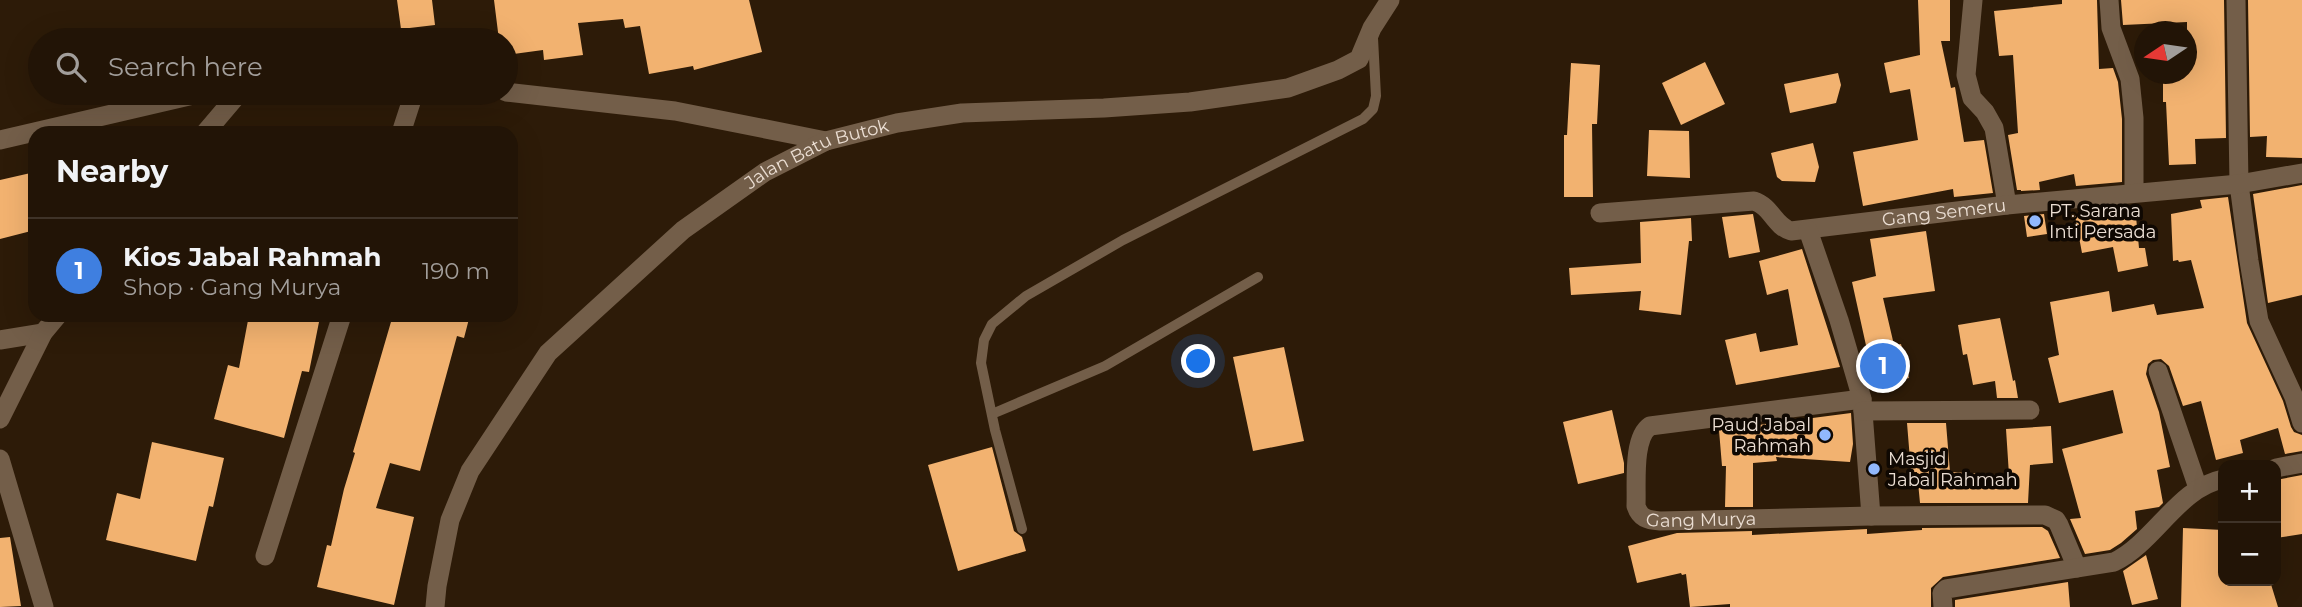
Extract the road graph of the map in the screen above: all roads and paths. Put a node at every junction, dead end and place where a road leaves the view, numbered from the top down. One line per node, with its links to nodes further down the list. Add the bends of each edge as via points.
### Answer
1 (1390, 0): 5 (street, Jalan Batu Butok)
2 (1973, 0): 19 (street, via 1966,75 1972,98 1994,128)
3 (2109, 0): 18 (street, via 2111,28 2130,79)
4 (2236, 0): 17 (street)
5 (1372, 28): 15 (street, Jalan Batu Butok, via 1359,59 1288,88 1190,102 962,113); 30 (lane, via 1376,96 1373,109 1363,118 1123,240 999,316 981,350)
6 (518, 93): 15 (street, via 675,111)
7 (150, 105): 10 (street)
8 (229, 105): 11 (street)
9 (410, 105): 12 (street)
10 (60, 126)
11 (211, 126)
12 (403, 126)
13 (28, 133): 14 (street)
14 (0, 140)
15 (826, 141): 43 (street, Jalan Batu Butok, via 765,172 683,230 548,353 470,471 450,520)
16 (2302, 173): 17 (street, Gang Semeru)
17 (2239, 184): 18 (street, Gang Semeru); 32 (street, via 2259,321)
18 (2134, 192): 19 (street, Gang Semeru)
19 (2007, 205): 21 (street, Gang Semeru)
20 (1600, 213): 21 (street, Gang Semeru, via 1754,201 1769,209 1782,228)
21 (1808, 230): 28 (street)
22 (1258, 278): 30 (lane, via 1105,366)
23 (52, 322): 25 (street)
24 (340, 322): 40 (street)
25 (43, 333): 26 (street); 31 (street)
26 (0, 340)
27 (2158, 371): 37 (street)
28 (1863, 405): 29 (street); 38 (street); 38 (street, Gang Murya, via 1650,426 1639,444 1636,506 1641,516 1660,521)
29 (2030, 410)
30 (992, 414): 39 (lane)
31 (0, 419)
32 (2302, 423)
33 (0, 459): 42 (street)
34 (2302, 463): 35 (street)
35 (2281, 467)
36 (2218, 480): 37 (street)
37 (2198, 488): 41 (street, via 2121,559)
38 (1871, 516): 41 (street, via 2045,515 2056,520)
39 (1022, 529)
40 (265, 556)
41 (2077, 568): 44 (street, via 1946,589)
42 (44, 607)
43 (435, 607)
44 (1943, 607)

